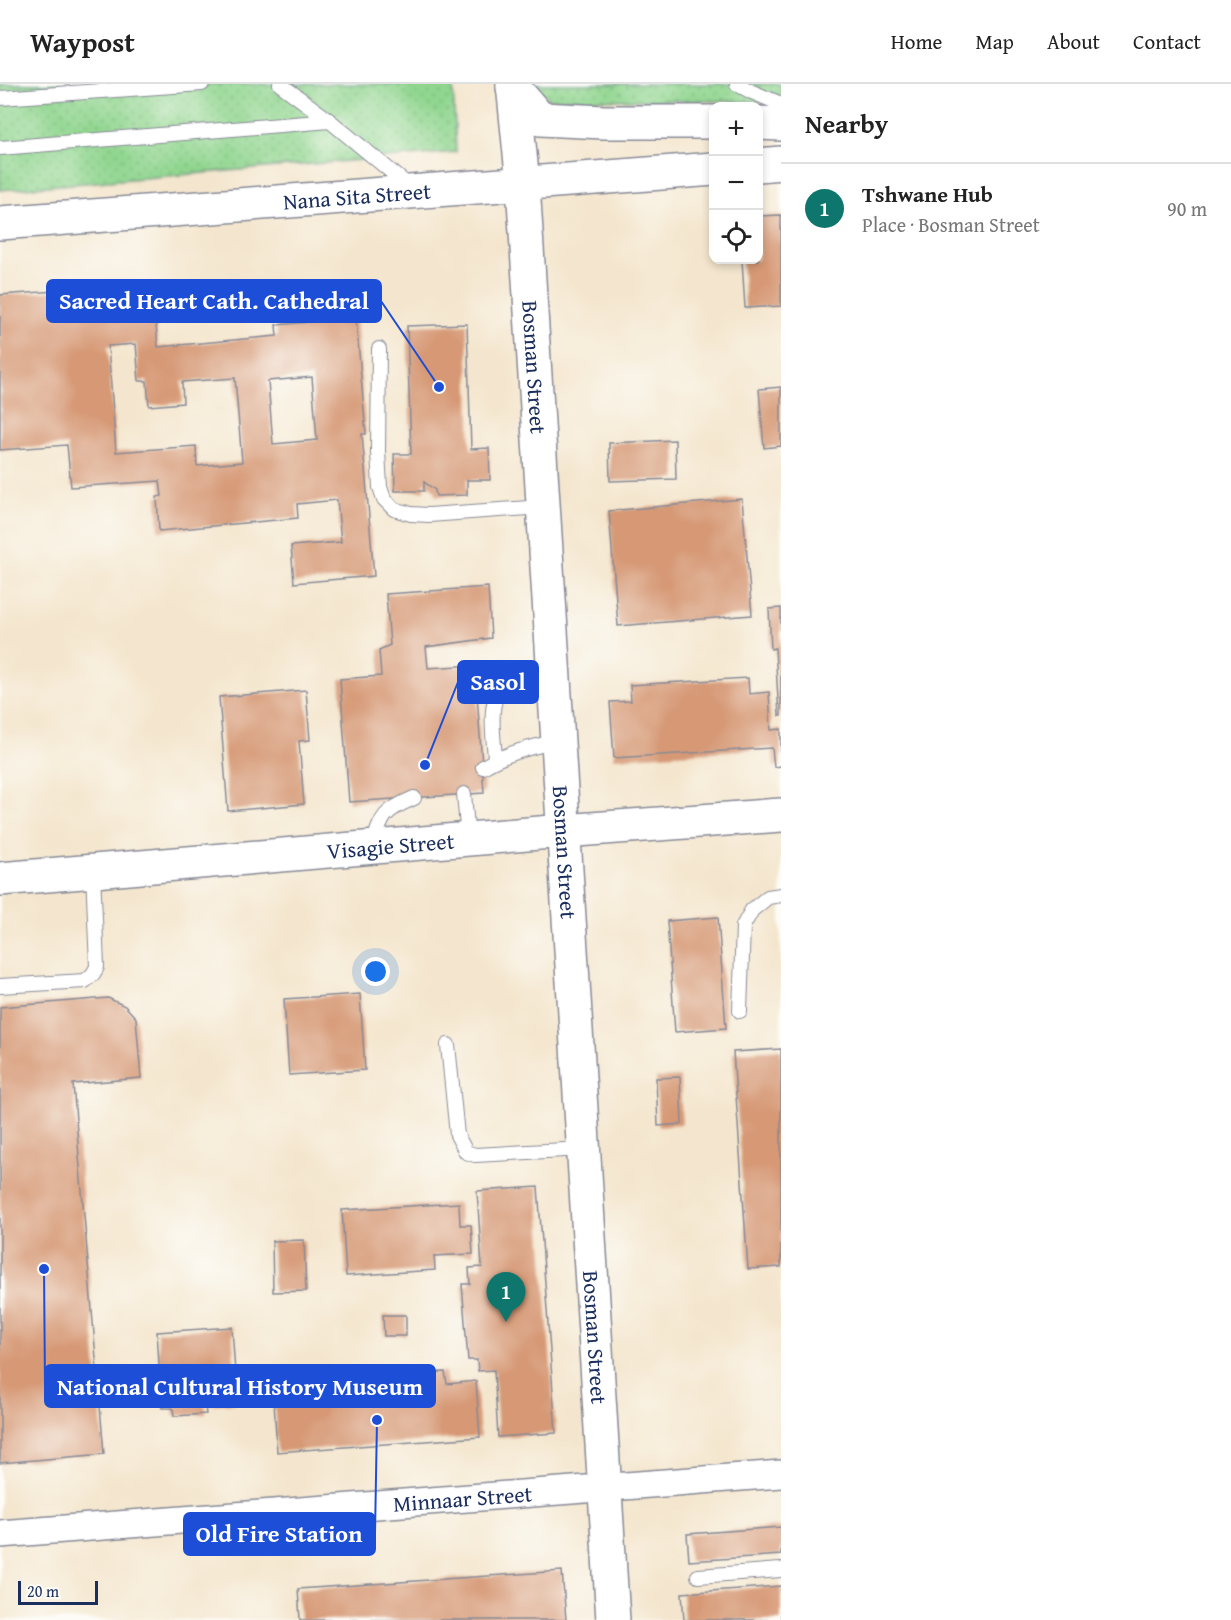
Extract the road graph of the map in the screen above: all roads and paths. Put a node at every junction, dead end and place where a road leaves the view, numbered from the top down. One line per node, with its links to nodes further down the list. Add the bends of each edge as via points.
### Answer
1 (202, 84): 5 (lane)
2 (280, 84): 7 (lane)
3 (737, 84): 6 (lane)
4 (513, 85): 8 (main road, via 540,119); 15 (main road, Bosman Street)
5 (0, 98)
6 (781, 104)
7 (330, 121): 11 (lane); 16 (lane)
8 (709, 122)
9 (763, 123): 10 (main road)
10 (781, 124)
11 (0, 148)
12 (781, 163): 13 (main road)
13 (763, 165)
14 (709, 168): 15 (main road, Nana Sita Street)
15 (523, 184): 16 (main road, Nana Sita Street); 19 (main road, Bosman Street)
16 (416, 192): 17 (main road, Nana Sita Street)
17 (0, 223)
18 (379, 349): 19 (lane, via 380,487 384,499 394,509 429,515)
19 (542, 507): 20 (main road, Bosman Street)
20 (553, 663): 21 (main road, Bosman Street); 21 (lane, via 512,676 500,686 493,703 489,764)
21 (558, 741): 25 (main road, Bosman Street)
22 (464, 794): 26 (lane)
23 (414, 798): 27 (lane, via 394,806 381,819)
24 (781, 815): 25 (main road, Visagie Street)
25 (563, 831): 26 (main road, Visagie Street); 34 (main road, Bosman Street)
26 (468, 839): 27 (main road, Visagie Street)
27 (372, 847): 28 (main road, Visagie Street)
28 (93, 871): 29 (main road, Visagie Street); 31 (lane, via 97,967 93,974 85,981)
29 (0, 879)
30 (781, 895): 32 (lane, via 768,897 752,910 742,926)
31 (0, 986)
32 (740, 1011)
33 (448, 1045): 34 (lane, via 457,1135 466,1152 475,1155)
34 (583, 1149): 36 (main road, Bosman Street)
35 (781, 1474): 36 (street, Minnaar Street)
36 (604, 1489): 37 (street, Minnaar Street); 40 (main road, Bosman Street)
37 (0, 1534)
38 (781, 1570): 39 (lane)
39 (698, 1576)
40 (613, 1620)

